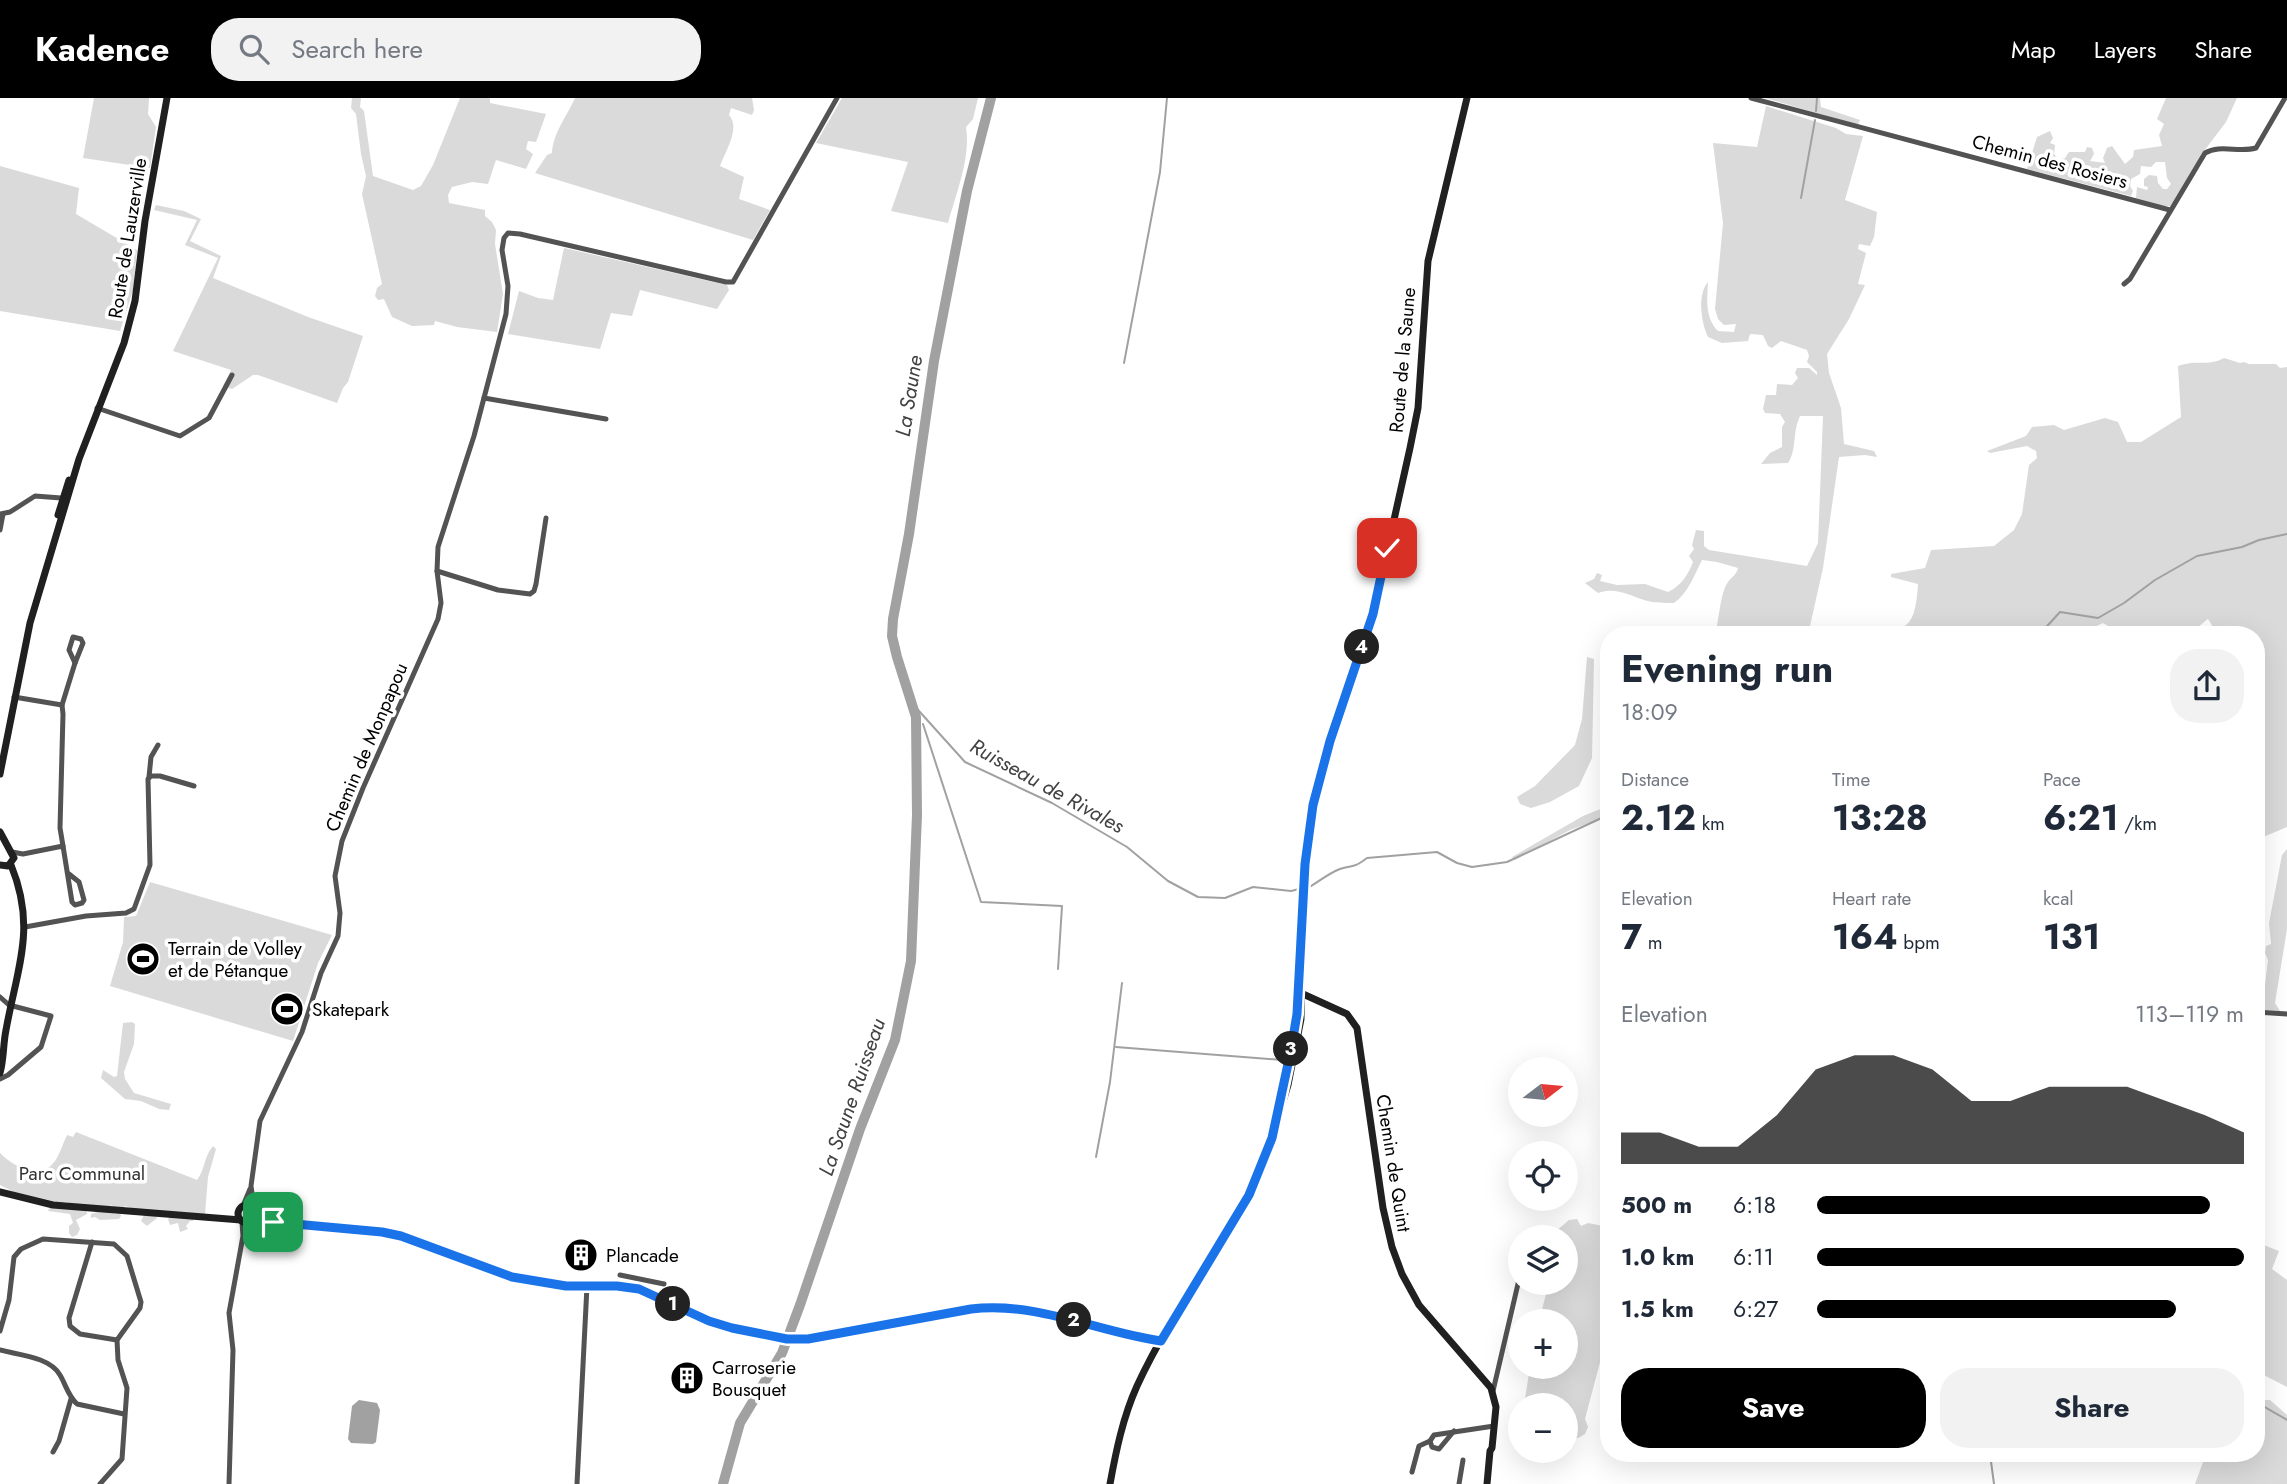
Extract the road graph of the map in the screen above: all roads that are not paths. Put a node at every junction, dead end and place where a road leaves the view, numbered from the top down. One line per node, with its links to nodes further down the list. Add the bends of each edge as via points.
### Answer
1 (167, 98): 10 (street, Route de Lauzerville, via 135,301 124,343)
2 (838, 98): 9 (street, Chemin de Monpapou, via 733,282 520,234 506,235 502,250 508,286 506,314)
3 (1467, 98): 34 (street, Route de la Saune, via 1427,261 1414,428 1373,614 1315,796 1299,939)
4 (1751, 98): 6 (street, Chemin des Rosiers)
5 (2285, 98): 6 (street, via 2256,148 2205,153)
6 (2171, 210): 7 (street)
7 (2124, 284)
8 (232, 375): 10 (street, via 209,418 180,436)
9 (484, 398): 11 (street); 16 (street, Chemin de Monpapou, via 443,528)
10 (97, 408): 12 (street, Route de Lauzerville)
11 (606, 419)
12 (63, 502): 13 (street, via 31,497); 18 (street, Route de Lauzerville, via 25,638)
13 (1, 514): 15 (street)
14 (546, 518): 16 (street, via 536,584 530,594 498,590)
15 (0, 530)
16 (437, 571): 40 (street, Chemin de Monpapou, via 438,619 342,841 335,876 338,936 297,1042 262,1113)
17 (75, 663): 19 (street)
18 (14, 697): 19 (street); 21 (street, Route de Lauzerville)
19 (62, 705): 25 (street)
20 (158, 746): 22 (street, via 150,757)
21 (0, 774)
22 (149, 777): 23 (street, via 158,775); 32 (street, via 150,865 134,909 126,914)
23 (194, 786)
24 (0, 832): 26 (street)
25 (63, 846): 28 (street); 31 (street)
26 (10, 851): 27 (street); 28 (street); 29 (street)
27 (0, 852)
28 (23, 854): 29 (street)
29 (12, 863): 30 (street); 32 (street)
30 (0, 865)
31 (69, 874): 31 (street, via 72,902 82,904 80,885)
32 (25, 927): 35 (street)
33 (0, 997): 35 (street)
34 (1301, 998): 57 (street, Route de la Saune, via 1294,1061 1272,1138 1249,1195); 60 (street, Chemin de Quint, via 1347,1014 1355,1023 1385,1221 1402,1274 1425,1313)
35 (12, 1005): 38 (street); 39 (street, via 51,1016 41,1047)
36 (2265, 1013): 37 (street)
37 (2287, 1014)
38 (0, 1072)
39 (0, 1079)
40 (251, 1186): 42 (street, Chemin de Monpapou); 43 (street, Chemin de Monpapou)
41 (0, 1192): 44 (street, via 53,1205)
42 (241, 1208): 43 (street); 44 (street); 45 (street)
43 (255, 1209): 45 (street); 46 (street)
44 (220, 1218): 45 (street)
45 (247, 1222): 46 (street); 70 (street, via 229,1313 233,1350)
46 (273, 1222): 51 (street, via 382,1232 512,1277)
47 (92, 1242): 54 (street, via 43,1239 21,1249 14,1257); 56 (street, via 120,1248 140,1296 140,1308); 56 (street, via 70,1326 80,1334)
48 (620, 1275): 49 (street)
49 (641, 1279): 50 (street); 52 (street)
50 (664, 1284)
51 (587, 1286): 52 (street); 71 (street)
52 (639, 1289): 55 (street, via 709,1321 797,1339 1001,1307)
53 (1515, 1295): 60 (street)
54 (0, 1331)
55 (1132, 1336): 57 (street); 59 (street)
56 (117, 1340): 62 (street, via 127,1388)
57 (1161, 1341): 59 (street, Route de la Saune)
58 (0, 1350): 61 (street, via 52,1364)
59 (1154, 1353): 72 (street, Route de la Saune, via 1126,1413)
60 (1493, 1391): 63 (street)
61 (71, 1399): 62 (street); 66 (street)
62 (124, 1414): 69 (street, via 122,1458)
63 (1494, 1426): 64 (street); 74 (street)
64 (1454, 1431): 65 (street, via 1434,1435); 65 (street, via 1439,1449)
65 (1430, 1441): 68 (street, via 1419,1446)
66 (53, 1452)
67 (1463, 1460): 73 (street)
68 (1412, 1472)
69 (101, 1484)
70 (229, 1484)
71 (577, 1484)
72 (1110, 1484)
73 (1459, 1484)
74 (1487, 1484)

